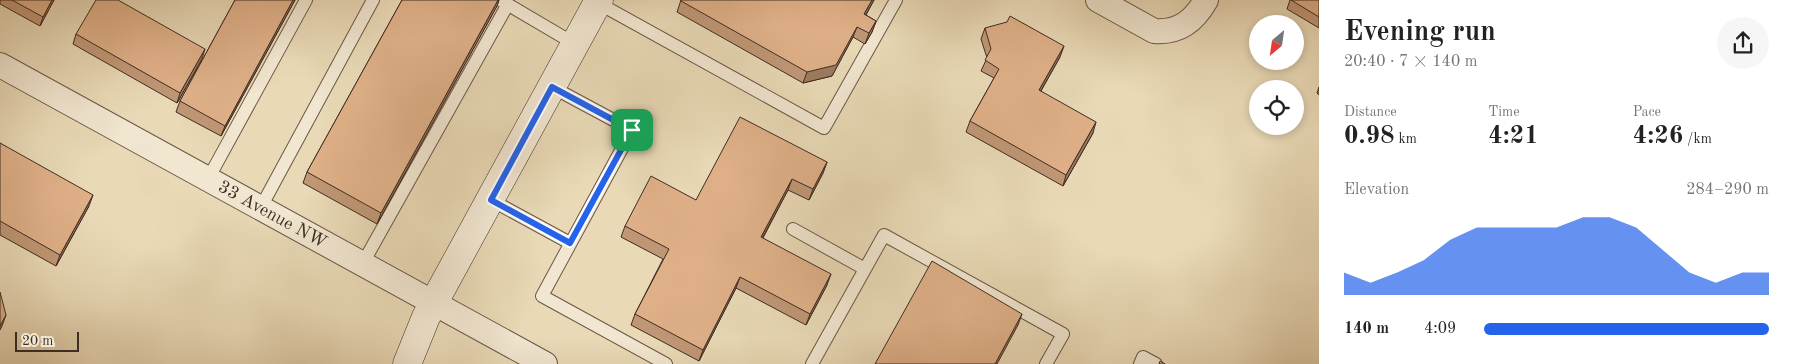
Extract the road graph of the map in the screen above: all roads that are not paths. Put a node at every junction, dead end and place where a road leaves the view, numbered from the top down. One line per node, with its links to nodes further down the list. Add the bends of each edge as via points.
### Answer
1 (306, 0): 11 (lane)
2 (373, 0): 13 (lane)
3 (896, 0): 6 (lane, via 824,128)
4 (1098, 0): 5 (street, via 1154,31 1165,32 1181,28 1194,18)
5 (1206, 0)
6 (598, 1): 8 (main road)
7 (504, 2): 8 (lane); 16 (lane)
8 (575, 44): 10 (main road)
9 (0, 65): 11 (street, 33 Avenue NW)
10 (552, 87): 12 (main road); 15 (lane, via 632,130)
11 (208, 178): 13 (street, 33 Avenue NW)
12 (491, 200): 15 (lane); 18 (main road)
13 (261, 207): 16 (street, 33 Avenue NW)
14 (793, 229): 17 (lane)
15 (570, 243): 22 (lane, via 542,296)
16 (362, 263): 18 (street, 33 Avenue NW)
17 (865, 269): 23 (lane); 24 (lane, via 884,235 1063,334)
18 (430, 310): 19 (main road); 20 (main road); 21 (street, 33 Avenue NW)
19 (389, 364)
20 (407, 364)
21 (545, 364)
22 (666, 364)
23 (812, 364)
24 (1046, 364)
25 (1140, 364): 26 (lane, via 1144,357)
26 (1156, 364)

